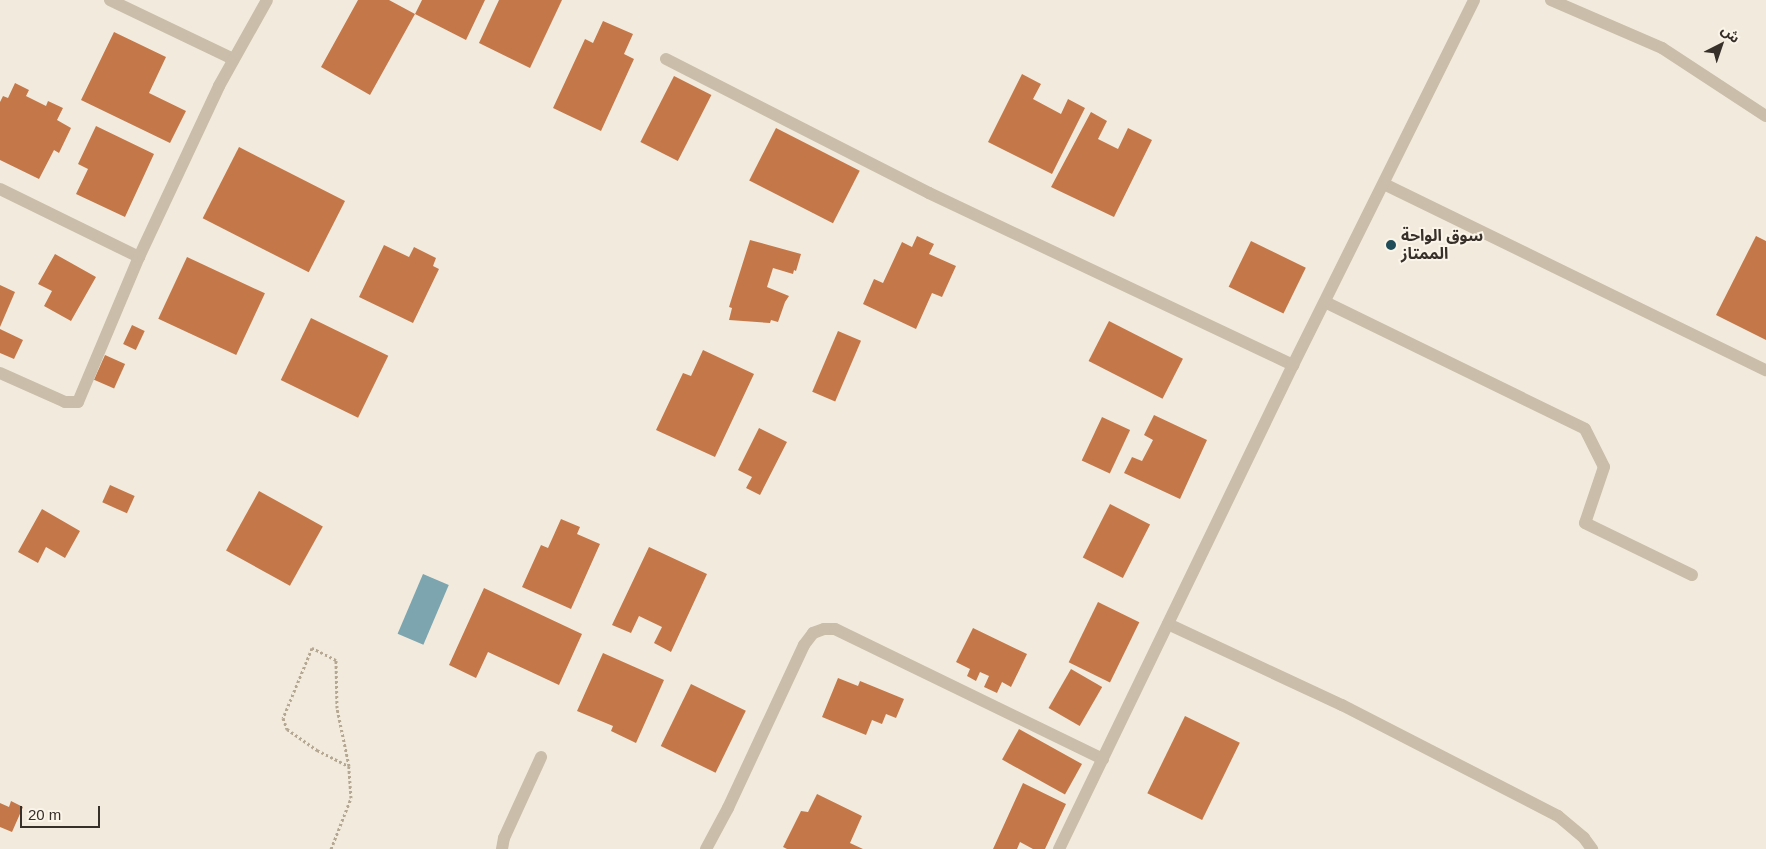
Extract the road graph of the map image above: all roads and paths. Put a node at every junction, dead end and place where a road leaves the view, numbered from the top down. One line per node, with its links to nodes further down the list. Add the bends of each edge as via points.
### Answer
1 (110, 0): 5 (street)
2 (267, 0): 5 (street)
3 (1474, 0): 8 (street)
4 (1551, 0): 7 (street, via 1662,48)
5 (233, 59): 10 (street)
6 (666, 60): 12 (street, via 929,192)
7 (1766, 116)
8 (1384, 184): 11 (street); 13 (street)
9 (0, 189): 10 (street)
10 (140, 257): 14 (street, via 78,402 65,402)
11 (1325, 302): 12 (street); 15 (street, via 1585,429 1604,466 1585,523)
12 (1293, 365): 16 (street)
13 (1766, 370)
14 (0, 373)
15 (1692, 575)
16 (1168, 624): 18 (street); 24 (street, via 1342,705 1558,816)
17 (541, 758): 21 (street)
18 (1102, 759): 22 (street, via 836,629 824,629 813,633 804,645); 23 (street)
19 (349, 766): 19 (path, via 337,708 336,660 312,648 283,718 287,729 317,750); 20 (path, via 351,798)
20 (331, 849)
21 (502, 849)
22 (706, 849)
23 (1059, 849)
24 (1592, 849)

